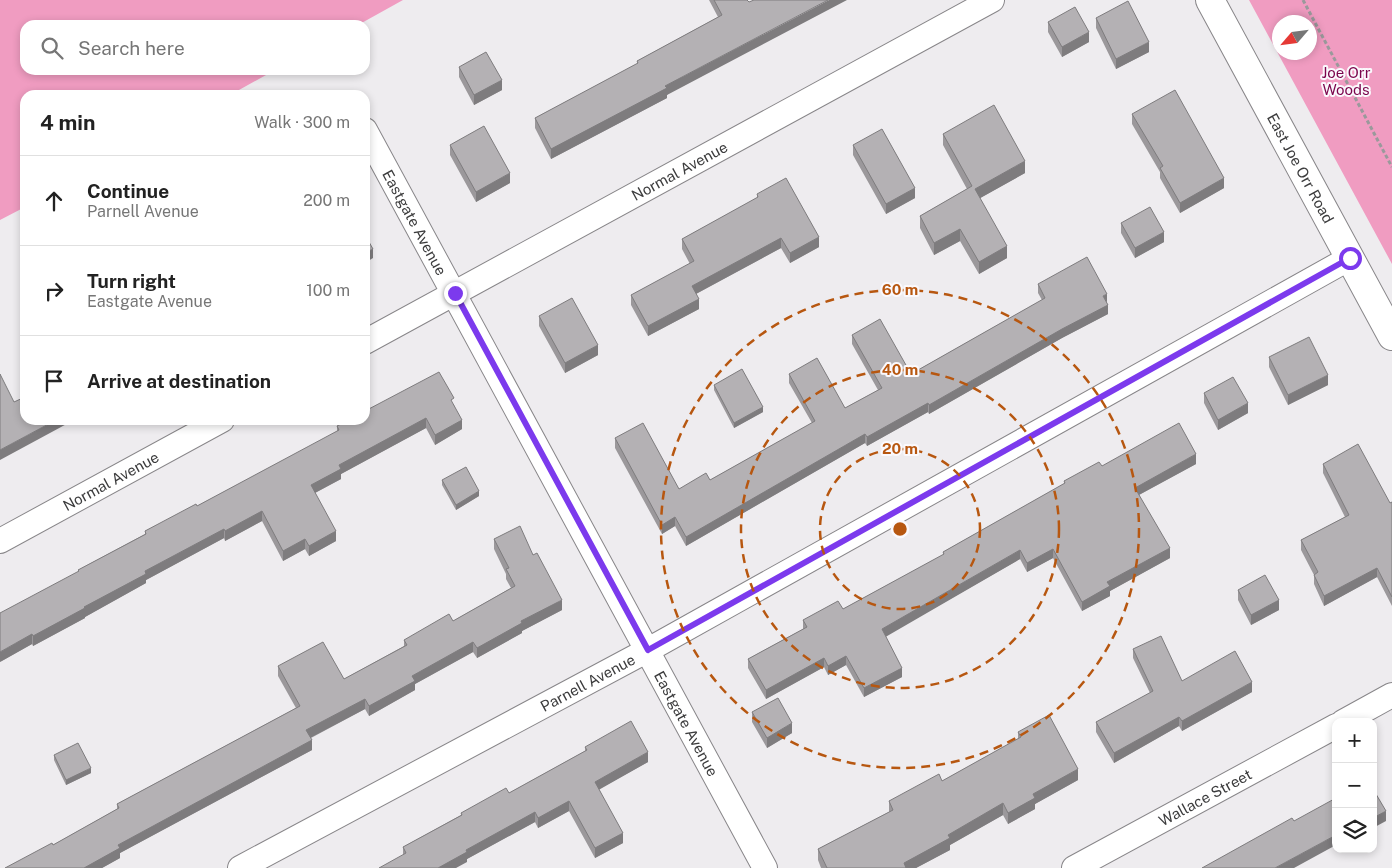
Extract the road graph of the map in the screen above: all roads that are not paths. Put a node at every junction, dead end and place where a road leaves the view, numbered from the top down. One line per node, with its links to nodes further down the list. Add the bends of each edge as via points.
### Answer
1 (992, 0): 5 (street, Normal Avenue)
2 (1210, 0): 4 (street, East Joe Orr Road)
3 (370, 139): 5 (street, Eastgate Avenue)
4 (1350, 258): 6 (street, East Joe Orr Road); 10 (street, Parnell Avenue)
5 (455, 293): 7 (street, Normal Avenue); 10 (street, Eastgate Avenue)
6 (1392, 336)
7 (370, 339)
8 (213, 425): 9 (street, Normal Avenue)
9 (0, 541)
10 (648, 650): 14 (street, Parnell Avenue); 15 (street, Eastgate Avenue)
11 (1392, 695): 12 (street)
12 (1350, 718)
13 (1332, 728): 16 (street, Wallace Street)
14 (240, 868)
15 (766, 868)
16 (1074, 868)

